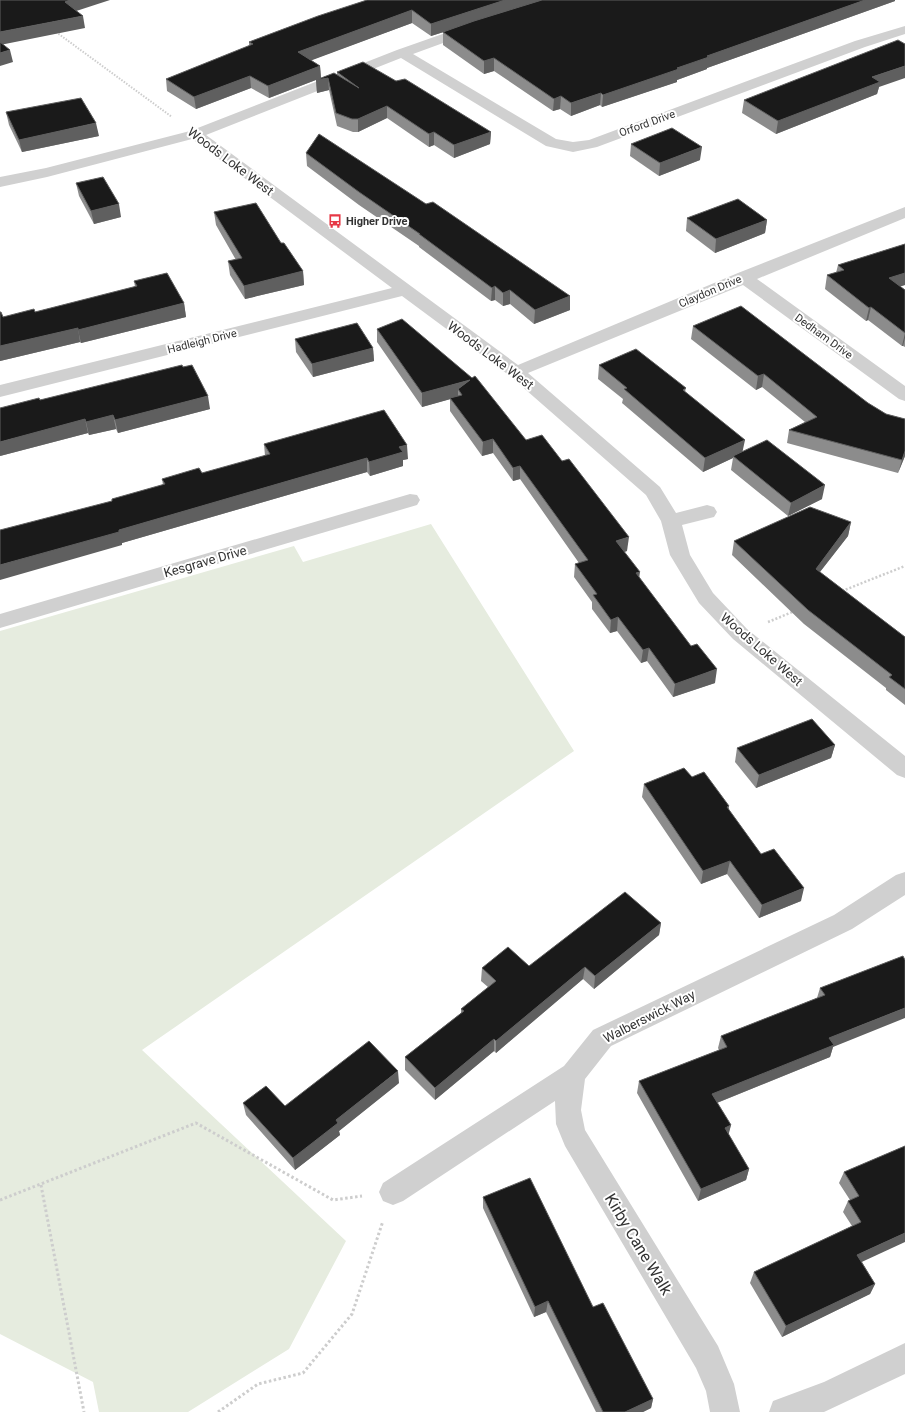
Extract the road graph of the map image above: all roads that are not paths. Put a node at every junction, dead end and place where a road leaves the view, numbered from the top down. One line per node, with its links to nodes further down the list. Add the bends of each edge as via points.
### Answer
1 (482, 25): 3 (street)
2 (905, 30): 3 (street, Orford Drive, via 860,44 592,144 573,147 550,143)
3 (402, 53): 4 (street)
4 (195, 134): 5 (street); 8 (street, Woods Loke West)
5 (0, 182)
6 (905, 212): 7 (street, Claydon Drive)
7 (744, 277): 9 (street, Claydon Drive); 11 (street, Dedham Drive)
8 (405, 290): 9 (street, Woods Loke West); 10 (street, Hadleigh Drive)
9 (516, 372): 14 (street, Woods Loke West, via 653,491)
10 (0, 391)
11 (905, 395)
12 (410, 500): 15 (street, Kesgrave Drive)
13 (707, 512): 14 (street)
14 (670, 521): 16 (street, Woods Loke West, via 680,555 706,598 740,634)
15 (0, 621)
16 (904, 768)
17 (905, 882): 18 (street, Walberswick Way, via 843,922 602,1038)
18 (572, 1074): 19 (street, Walberswick Way); 21 (street, Kirby Cane Walk, via 568,1091 572,1130 707,1357 724,1399)
19 (393, 1192)
20 (905, 1358): 22 (street, via 831,1394)
21 (725, 1412)
22 (784, 1412)

